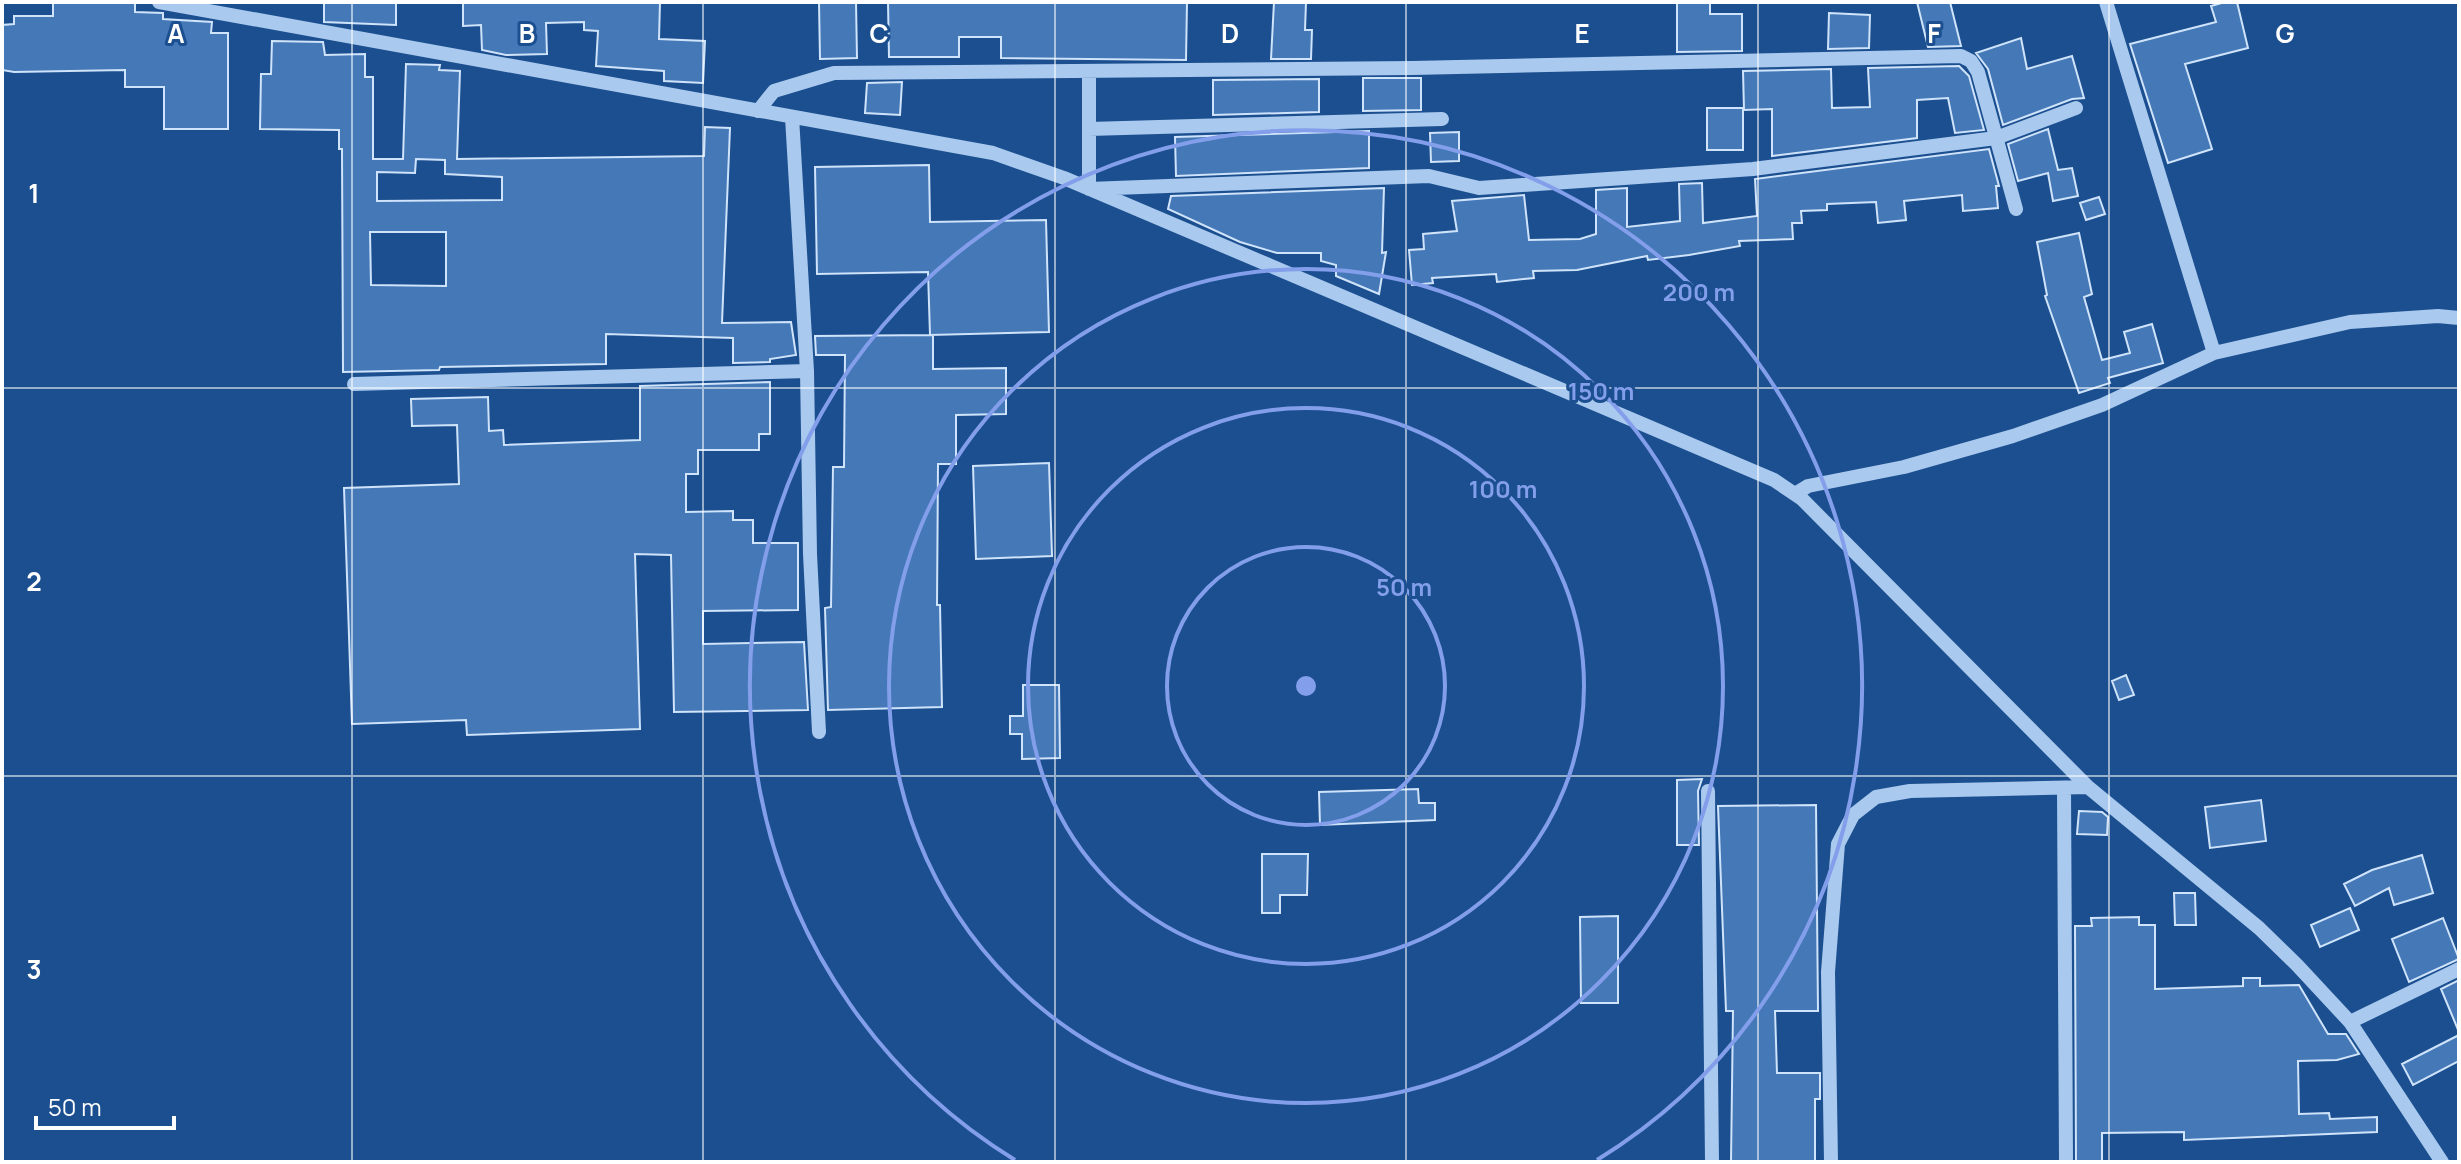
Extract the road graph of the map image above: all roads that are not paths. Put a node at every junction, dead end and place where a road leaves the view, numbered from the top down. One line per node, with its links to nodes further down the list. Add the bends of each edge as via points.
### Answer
1 (159, 2): 5 (street)
2 (2106, 2): 13 (street)
3 (1089, 71): 5 (street, via 834,73 774,91); 8 (street); 9 (street, via 1961,56 1978,72)
4 (2076, 108): 9 (street)
5 (758, 111): 6 (street)
6 (792, 117): 10 (street, via 993,153); 14 (street)
7 (1442, 119): 8 (street)
8 (1089, 129): 10 (street)
9 (1996, 138): 10 (street, via 1753,169 1479,188 1429,176); 11 (street)
10 (1089, 189): 16 (street, via 1767,476)
11 (2016, 209)
12 (2459, 318): 13 (street, via 2350,322)
13 (2214, 353): 16 (street, via 2102,405 2013,436 1904,467 1808,486)
14 (807, 371): 15 (street); 17 (street)
15 (354, 384)
16 (1795, 494): 18 (street)
17 (819, 732)
18 (2088, 787): 19 (street); 22 (street, via 2268,936)
19 (2064, 788): 24 (street, via 1910,791 1876,797 1853,815 1838,844 1828,972); 25 (street)
20 (1708, 791): 23 (street)
21 (2459, 969): 22 (street)
22 (2350, 1022): 26 (street)
23 (1712, 1162)
24 (1831, 1162)
25 (2066, 1162)
26 (2442, 1162)

